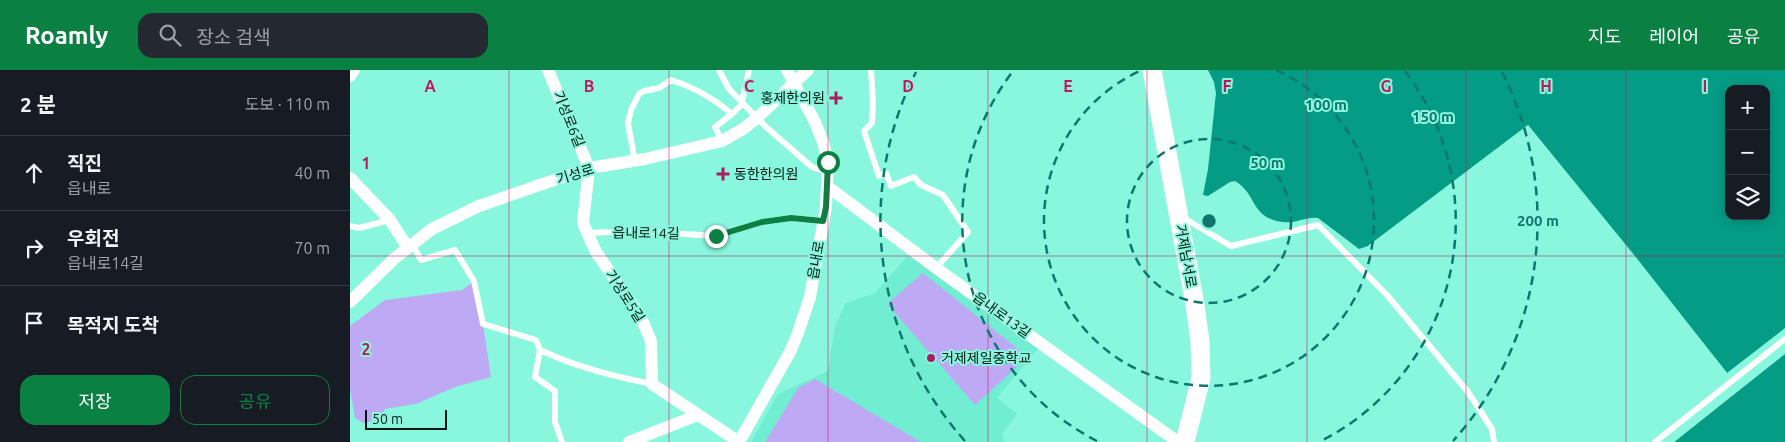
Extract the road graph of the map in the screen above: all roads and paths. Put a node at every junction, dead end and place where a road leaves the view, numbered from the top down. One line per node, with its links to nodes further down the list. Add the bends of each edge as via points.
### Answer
1 (354, 70): 9 (street)
2 (719, 70): 11 (lane, via 729,89)
3 (748, 70): 11 (lane)
4 (787, 70): 10 (street, 읍내로)
5 (808, 70): 10 (street, 기성로)
6 (871, 70): 26 (lane, via 872,123 864,131 879,176 886,173 891,186 914,177 921,185 943,195 968,232)
7 (1152, 70): 20 (main road, 거제남서로)
8 (552, 71): 16 (street, 기성로6길)
9 (350, 76)
10 (794, 83): 13 (street, 기성로); 17 (street, 읍내로, via 823,142)
11 (742, 102): 12 (lane); 13 (lane)
12 (732, 114): 14 (lane, via 715,127); 15 (lane, via 710,97 671,80 659,88 644,91 638,94 628,123)
13 (758, 117): 14 (street, 기성로); 17 (lane, via 812,167)
14 (722, 141): 15 (street, 기성로)
15 (635, 162): 16 (street, 기성로)
16 (589, 168): 24 (street, 기성로5길, via 583,223); 25 (street, 기성로, via 478,206 432,229)
17 (827, 172): 19 (street, 읍내로)
18 (350, 178): 21 (street)
19 (827, 186): 22 (street, 읍내로); 26 (street, 읍내로13길)
20 (1178, 214): 36 (main road, 거제남서로, via 1200,341 1201,378); 37 (lane, via 1231,246 1318,225 1387,295 1468,392 1492,429)
21 (390, 220): 23 (lane, via 359,228); 25 (street)
22 (823, 221): 24 (lane, 읍내로14길, via 791,218 762,222 716,236 636,231); 34 (street, 읍내로, via 810,297 798,333)
23 (350, 226)
24 (586, 233): 30 (street, 기성로5길, via 641,317 651,341)
25 (410, 246): 27 (street, 기성로); 29 (lane, via 421,260 455,250 474,282 483,324 536,340)
26 (936, 268): 35 (street, 읍내로13길)
27 (350, 302)
28 (1785, 339): 38 (lane)
29 (540, 350): 30 (lane, via 601,373); 32 (lane, via 535,377 556,391 555,422)
30 (652, 384): 31 (street)
31 (698, 415): 33 (street); 34 (street)
32 (562, 442)
33 (628, 442)
34 (739, 442)
35 (1178, 442)
36 (1185, 442)
37 (1494, 442)
38 (1654, 442)

